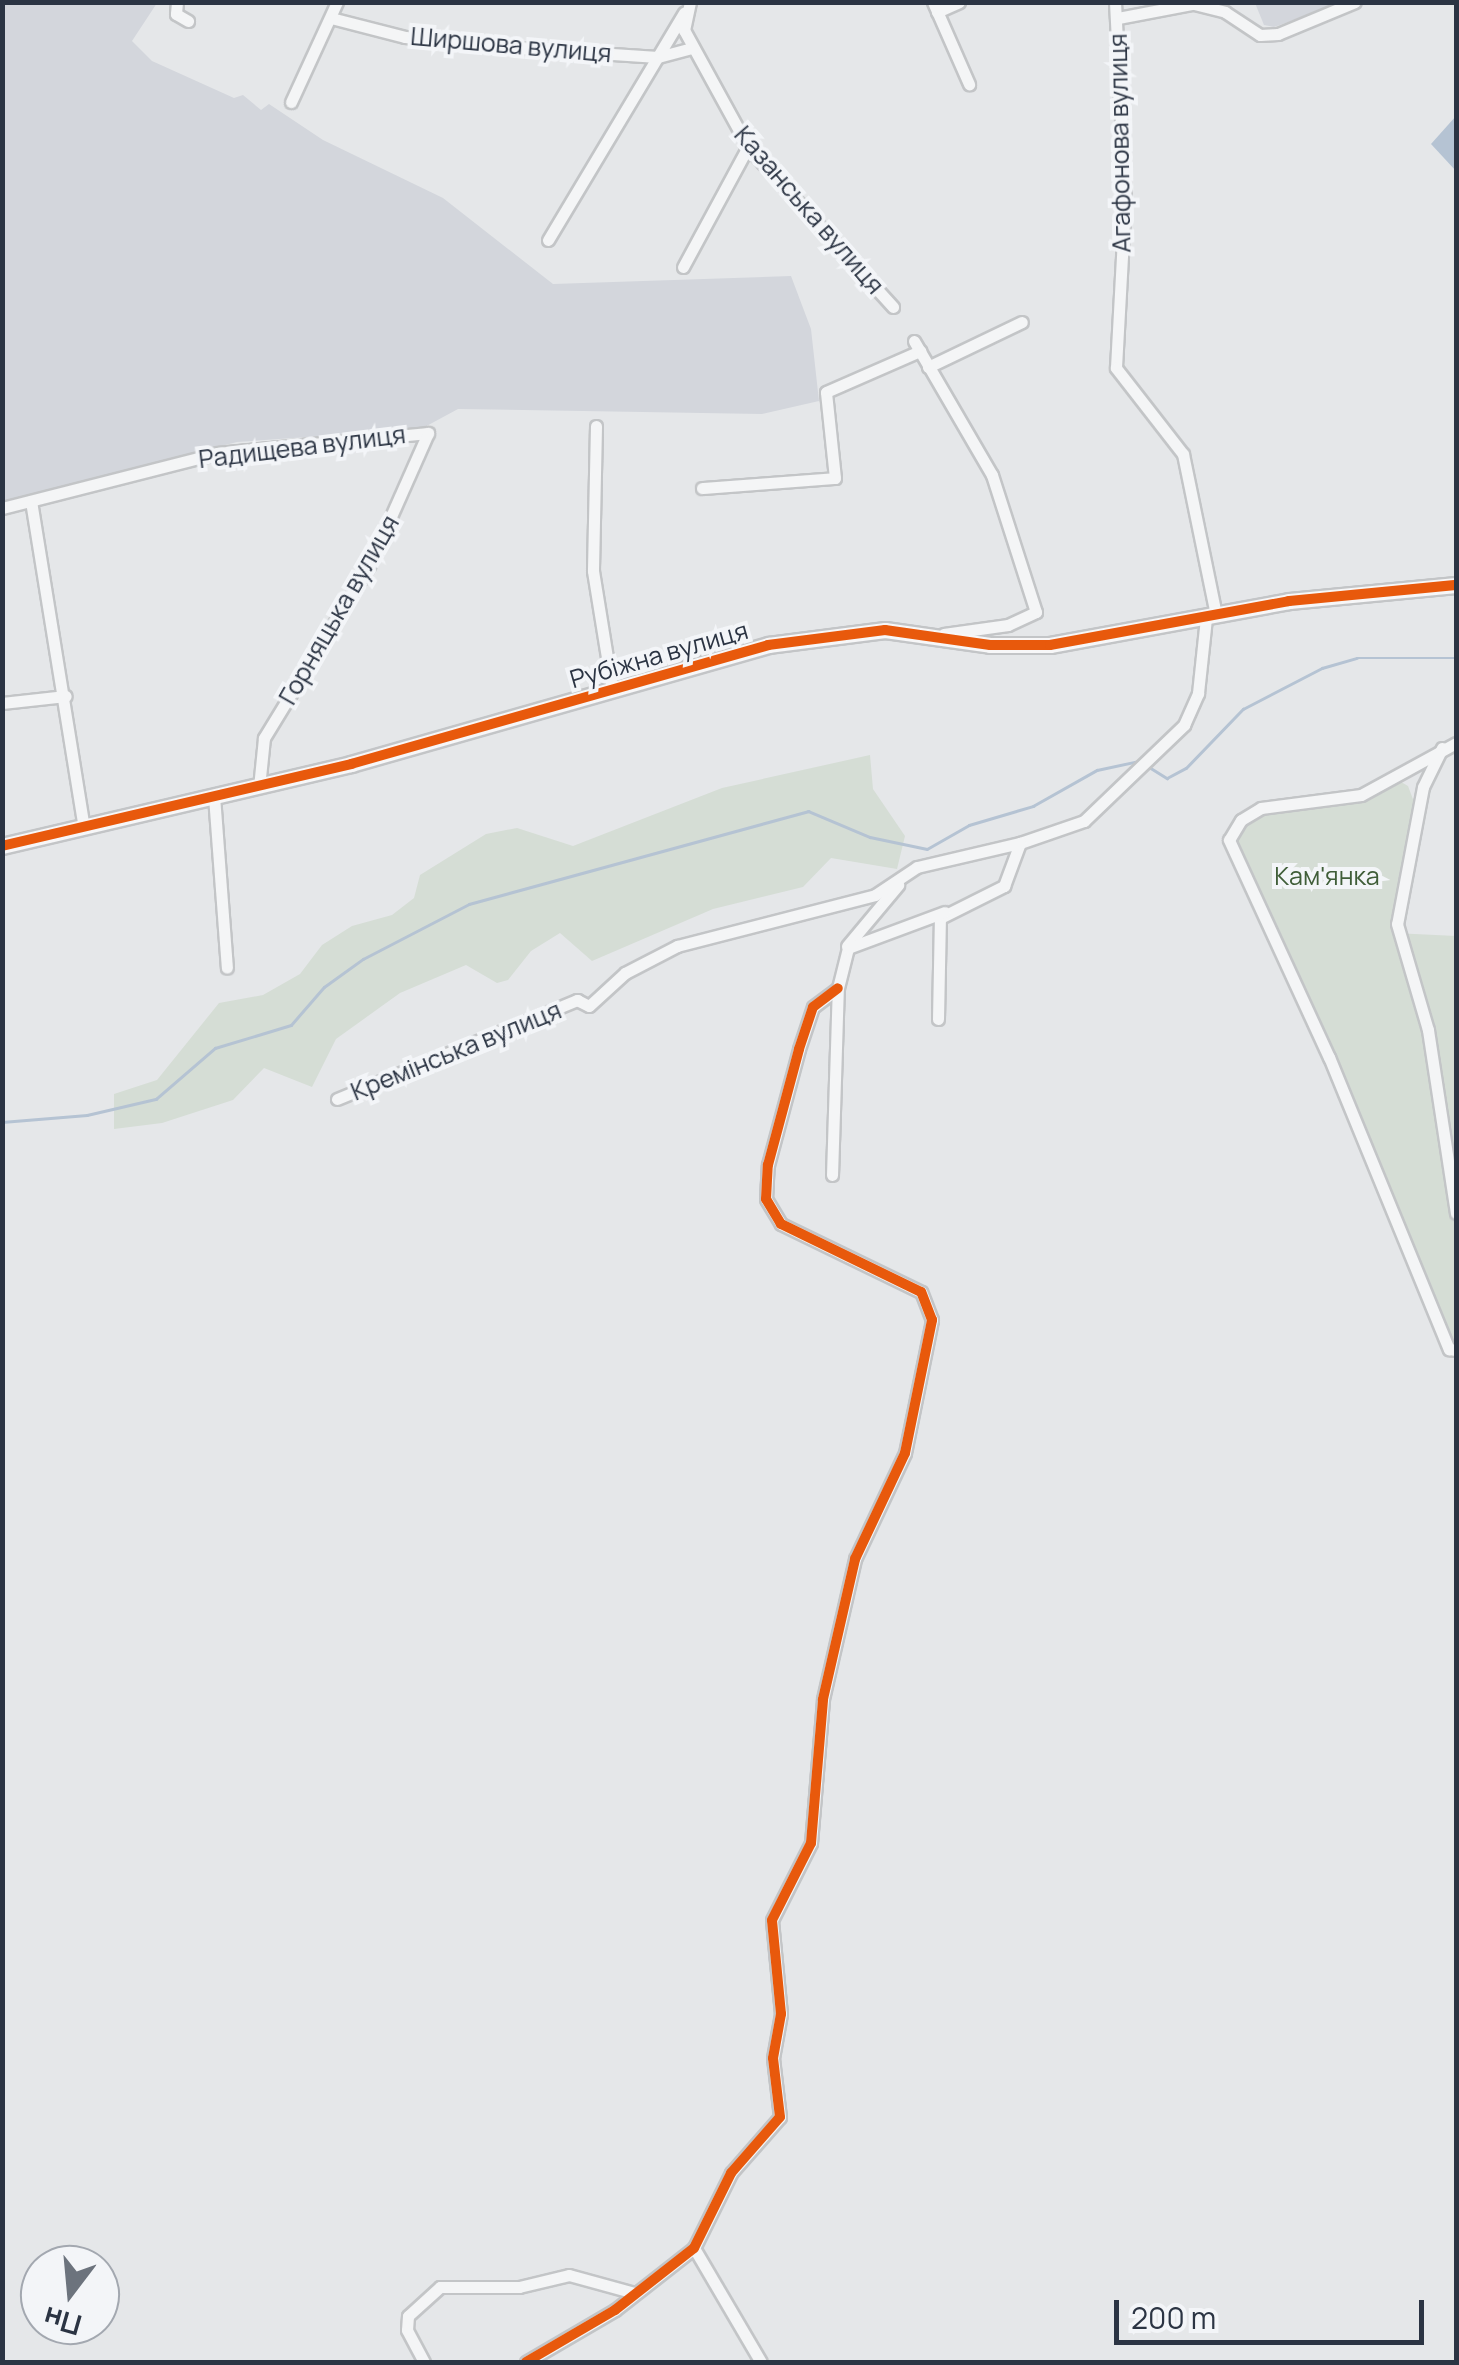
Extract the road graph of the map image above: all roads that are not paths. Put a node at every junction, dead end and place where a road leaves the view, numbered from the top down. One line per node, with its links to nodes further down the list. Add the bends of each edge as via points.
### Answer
1 (177, 2): 11 (street, via 176,14)
2 (337, 2): 9 (street)
3 (959, 2): 8 (street)
4 (1115, 2): 10 (street, Агафонова вулиця)
5 (1355, 2): 6 (street, via 1260,35)
6 (1196, 3): 10 (street)
7 (688, 6): 12 (street, Казанська вулиця, via 684,30); 13 (street)
8 (935, 7): 14 (street)
9 (331, 18): 13 (street, Ширшова вулиця, via 405,37); 15 (street)
10 (1118, 18): 28 (street, Агафонова вулиця, via 1125,201 1116,368 1183,454)
11 (188, 21)
12 (692, 48): 13 (street, Ширшова вулиця); 16 (street, Казанська вулиця)
13 (658, 57): 17 (street)
14 (970, 84)
15 (290, 102)
16 (748, 147): 18 (street); 19 (street, Казанська вулиця)
17 (548, 240)
18 (683, 267)
19 (893, 308)
20 (1022, 322): 21 (street)
21 (928, 367): 24 (street, via 917,346 826,392 835,478); 29 (street, via 992,475 1036,612 1008,625)
22 (596, 426): 30 (street, via 594,571)
23 (428, 433): 25 (street, Радищева вулиця, via 217,453); 35 (street, Горняцька вулиця, via 369,566 264,738)
24 (702, 488)
25 (31, 501): 26 (street, Радищева вулиця); 31 (street)
26 (2, 508)
27 (1456, 585): 28 (street, Рубіжна вулиця, via 1289,601)
28 (1211, 616): 29 (street, Рубіжна вулиця, via 1022,647); 38 (street, Кремінська вулиця, via 1191,712 1151,760 1084,821)
29 (933, 636): 30 (street, Рубіжна вулиця, via 885,630 803,640)
30 (612, 688): 35 (street, Рубіжна вулиця)
31 (66, 696): 32 (street); 37 (street)
32 (2, 702)
33 (1456, 744): 34 (street)
34 (1442, 748): 48 (street, via 1422,787 1397,924 1428,1030); 49 (street, via 1360,795 1261,808 1241,820 1228,840 1329,1056 1449,1348)
35 (259, 787): 36 (street, Рубіжна вулиця)
36 (214, 796): 37 (street, Рубіжна вулиця); 43 (street)
37 (84, 827): 39 (street, Рубіжна вулиця)
38 (1020, 843): 40 (street, Кремінська вулиця, via 916,868); 41 (street, via 1004,886)
39 (2, 846)
40 (901, 880): 42 (street, Кремінська вулиця, via 847,944); 46 (street, Кремінська вулиця, via 875,895 677,946 625,973 589,1006 577,1000)
41 (944, 912): 42 (street, via 854,942); 45 (street)
42 (846, 961): 44 (street, Кремінська вулиця)
43 (228, 968)
44 (838, 988): 47 (street, Кремінська вулиця); 50 (street, Кремінська вулиця, via 813,1007 792,1072 768,1165 772,1210 794,1231 921,1292 932,1320 907,1445 856,1559 823,1700 811,1843 772,1920 781,2014 773,2058 780,2117 732,2174)
45 (938, 1019)
46 (337, 1099)
47 (832, 1175)
48 (1456, 1213)
49 (1456, 1350)
50 (694, 2248): 51 (street); 54 (street)
51 (635, 2293): 52 (street, via 569,2276 520,2287 440,2287 408,2316); 53 (street)
52 (424, 2362)
53 (526, 2362)
54 (760, 2362)

